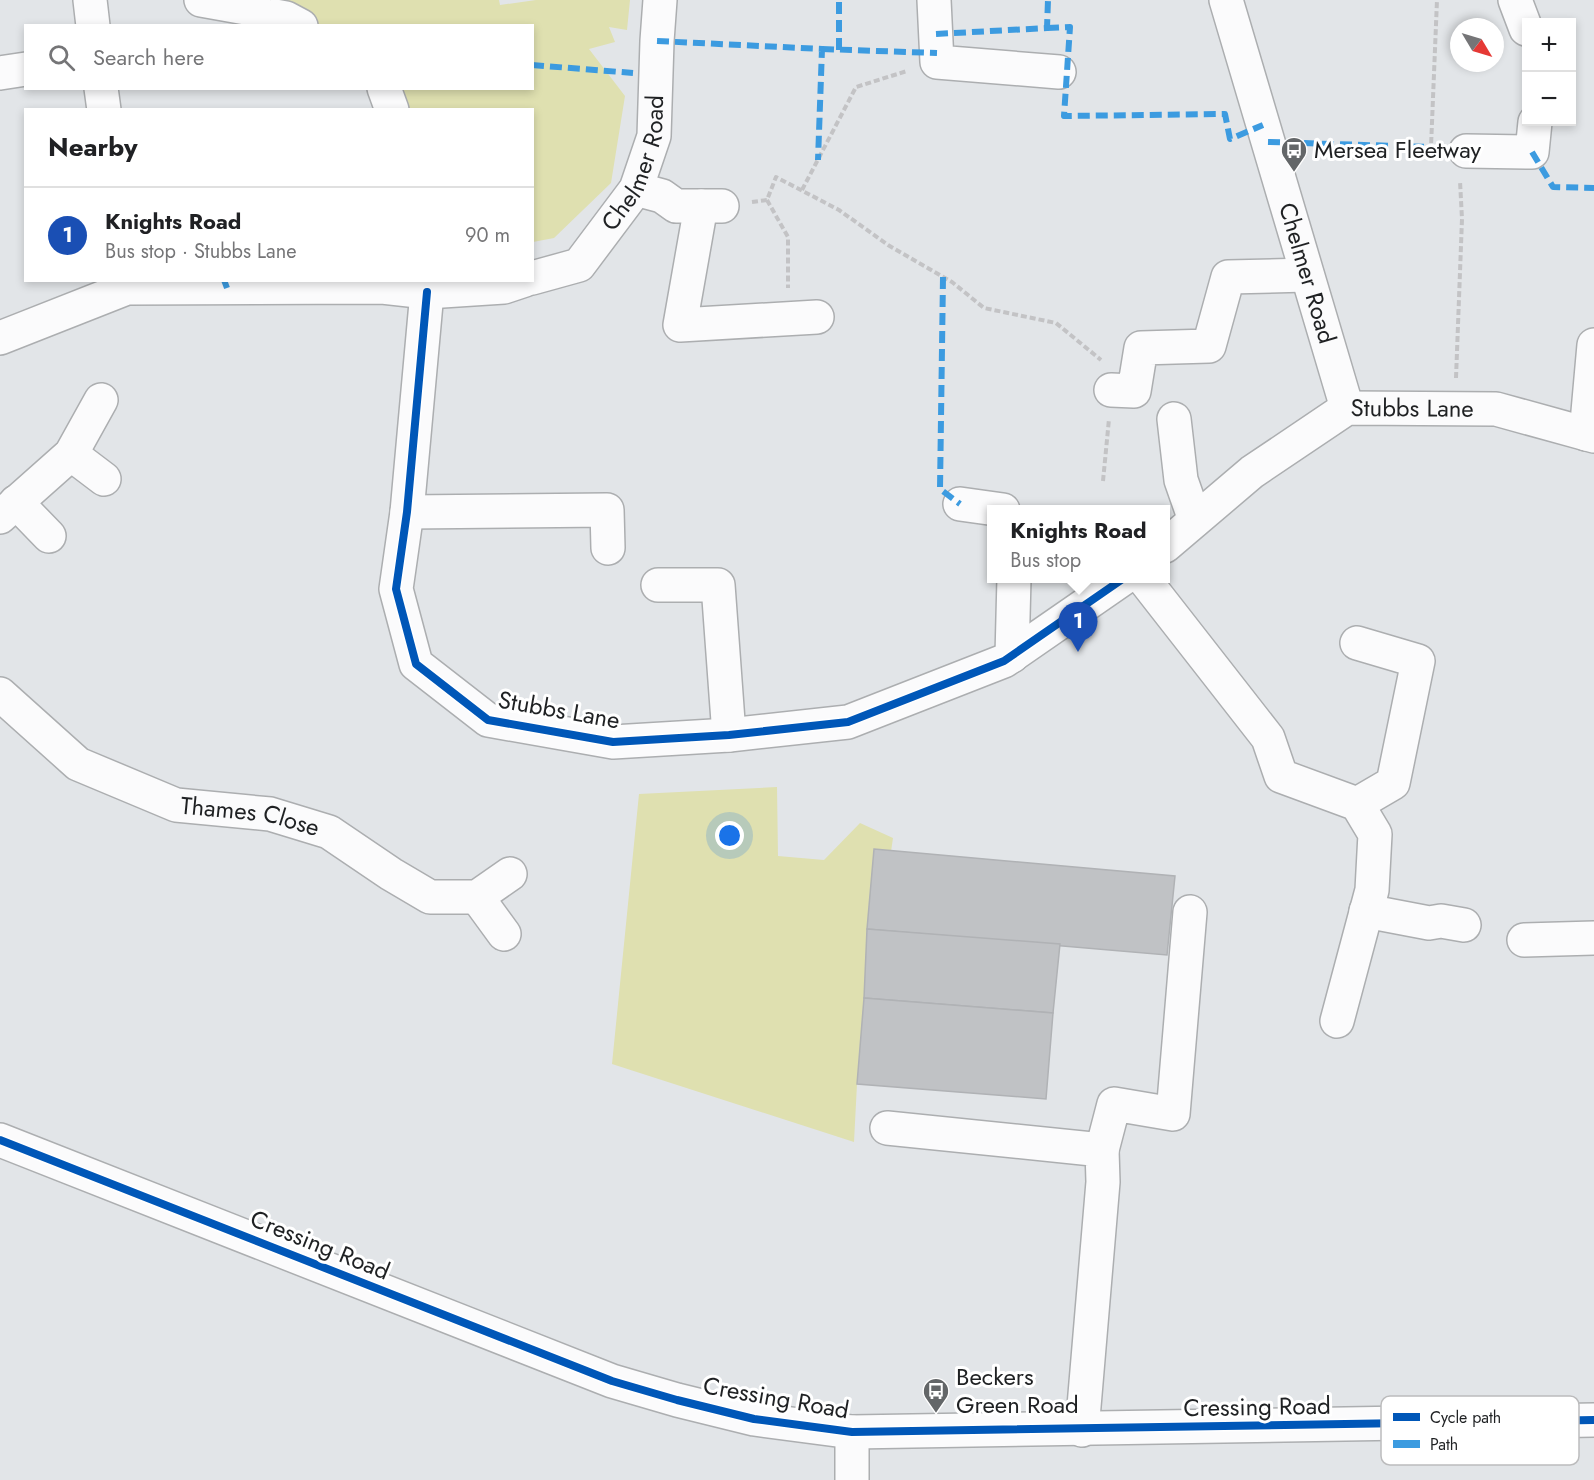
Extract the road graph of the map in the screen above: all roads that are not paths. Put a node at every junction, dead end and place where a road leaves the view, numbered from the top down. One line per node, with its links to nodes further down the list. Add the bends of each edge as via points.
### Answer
1 (90, 0): 9 (street)
2 (201, 0): 7 (street)
3 (660, 0): 19 (street, Chelmer Road, via 654,136)
4 (934, 0): 11 (street, via 937,62)
5 (1226, 0): 20 (street, Chelmer Road)
6 (1515, 0): 8 (street)
7 (277, 17)
8 (1522, 18)
9 (93, 24)
10 (24, 69): 12 (street)
11 (1059, 72)
12 (0, 73)
13 (101, 90): 15 (street)
14 (385, 90): 16 (street)
15 (104, 108)
16 (391, 108)
17 (1534, 126): 18 (street, via 1532,152)
18 (1455, 157)
19 (636, 189): 21 (street, Chelmer Road, via 579,265); 27 (street, via 662,196 676,206 712,206 680,325)
20 (1307, 275): 30 (street, via 1228,277 1209,346 1141,348 1134,391); 32 (street, Chelmer Road)
21 (534, 277)
22 (519, 282): 26 (street, via 504,287)
23 (126, 284): 24 (street); 28 (street)
24 (302, 284): 25 (street)
25 (382, 284): 26 (street)
26 (428, 292): 40 (street, Stubbs Lane)
27 (803, 318)
28 (0, 338)
29 (1594, 345): 34 (street)
30 (1111, 390)
31 (101, 400): 35 (street)
32 (1347, 408): 34 (street, Stubbs Lane, via 1496,409); 41 (street, Stubbs Lane, via 1252,472)
33 (1173, 419): 41 (street, via 1181,480)
34 (1590, 435)
35 (71, 454): 36 (street); 39 (street)
36 (104, 479)
37 (960, 504): 38 (street)
38 (987, 508)
39 (8, 509): 42 (street)
40 (407, 512): 44 (street, via 607,510); 52 (street, Stubbs Lane, via 396,590 416,664 488,720 613,742)
41 (1195, 520): 43 (street, Stubbs Lane)
42 (50, 536)
43 (1170, 542)
44 (608, 548)
45 (1014, 583): 50 (street)
46 (1118, 583): 50 (street, Stubbs Lane)
47 (1146, 583): 53 (street, via 1268,738 1281,776)
48 (658, 585): 52 (street, via 718,585)
49 (1357, 643): 53 (street, via 1418,661 1393,783)
50 (1012, 656): 52 (street, Stubbs Lane, via 848,722)
51 (0, 694): 55 (street, Thames Close, via 78,764 176,805 270,814 329,832 430,897)
52 (729, 735)
53 (1357, 804): 56 (street, via 1375,834 1372,890)
54 (510, 874): 55 (street)
55 (477, 897): 59 (street)
56 (1366, 911): 58 (street, via 1429,924 1441,921); 62 (street)
57 (1190, 912): 65 (street, via 1173,1114 1114,1104)
58 (1464, 925)
59 (504, 934)
60 (1594, 938): 61 (street)
61 (1524, 940)
62 (1337, 1021)
63 (887, 1128): 65 (street)
64 (0, 1140): 70 (street, Cressing Road, via 612,1380 754,1419)
65 (1102, 1149): 69 (street, via 1103,1182)
66 (1579, 1420): 67 (street, Cressing Road)
67 (1594, 1420)
68 (1381, 1424): 69 (street, Cressing Road)
69 (1082, 1430): 70 (street, Cressing Road)
70 (852, 1432): 71 (street)
71 (852, 1480)

